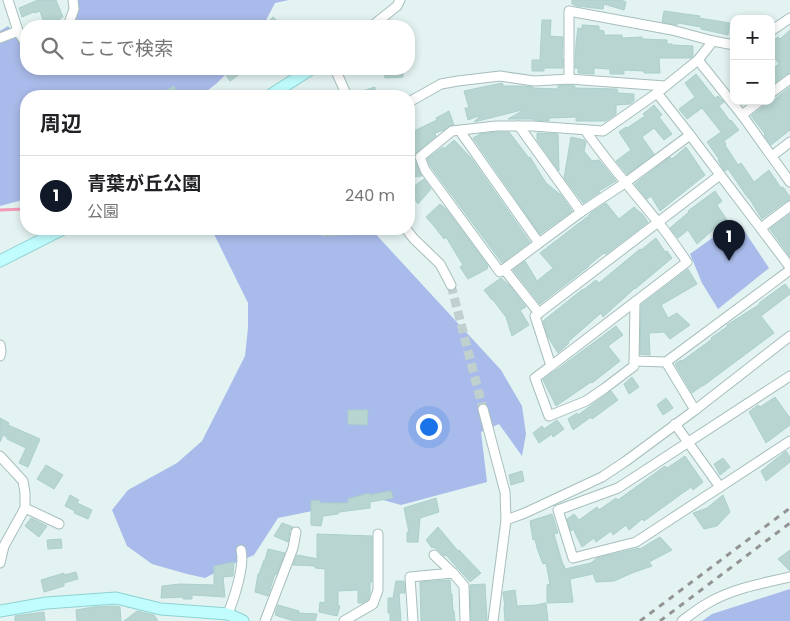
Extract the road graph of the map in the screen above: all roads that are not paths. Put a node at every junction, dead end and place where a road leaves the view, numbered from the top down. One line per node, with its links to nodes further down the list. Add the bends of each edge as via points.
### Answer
1 (8, 0): 8 (street)
2 (73, 0): 5 (street)
3 (400, 0): 6 (street)
4 (790, 18): 7 (street)
5 (70, 20)
6 (380, 20)
7 (775, 28)
8 (18, 31): 9 (street); 10 (street)
9 (20, 34)
10 (0, 38)
11 (713, 42): 12 (street); 13 (street); 16 (street, via 672,30 570,11)
12 (730, 44)
13 (698, 60): 18 (street); 25 (street)
14 (302, 75): 19 (street)
15 (337, 75): 20 (street)
16 (569, 79): 18 (street); 23 (street, via 534,81 500,76 458,81 441,84)
17 (790, 79): 21 (street)
18 (666, 86): 22 (street)
19 (278, 90)
20 (344, 90)
21 (775, 90)
22 (657, 93): 28 (street, via 603,131); 29 (street)
23 (415, 99)
24 (755, 105): 25 (street)
25 (742, 115): 31 (street)
26 (519, 126): 27 (street); 28 (street); 36 (street)
27 (461, 130): 41 (street); 44 (street, via 452,131 420,157 425,170 500,272)
28 (586, 130): 34 (street)
29 (690, 134): 32 (street); 34 (street)
30 (790, 142): 31 (street)
31 (772, 156): 33 (street)
32 (720, 176): 37 (street); 38 (street)
33 (790, 182)
34 (626, 183): 36 (street); 37 (street)
35 (790, 206): 38 (street)
36 (581, 212): 41 (street)
37 (658, 223): 46 (street, via 687,262); 47 (street)
38 (761, 228): 43 (street)
39 (52, 235): 42 (street)
40 (411, 235): 45 (street, via 440,264)
41 (539, 243): 44 (street)
42 (0, 261)
43 (790, 269): 52 (street)
44 (504, 270): 47 (street)
45 (451, 284)
46 (635, 302): 51 (street); 53 (street)
47 (539, 313): 53 (street, via 535,316)
48 (790, 336): 56 (street)
49 (0, 345): 50 (street)
50 (0, 356)
51 (634, 361): 52 (street); 53 (street, via 634,366 605,388 549,416 535,378)
52 (666, 362): 56 (street)
53 (551, 366)
54 (790, 376): 59 (street)
55 (483, 410): 63 (street, via 505,492)
56 (695, 410): 57 (street)
57 (675, 424): 59 (street); 63 (street, via 602,477)
58 (790, 441): 61 (street)
59 (688, 443): 61 (street); 61 (street, via 618,488 558,510 573,558 636,542)
60 (0, 456): 62 (street, via 23,481)
61 (720, 487)
62 (25, 508): 64 (street); 69 (street, via 4,546)
63 (506, 520): 78 (street)
64 (59, 524)
65 (296, 532): 74 (street)
66 (378, 534): 75 (street, via 378,590 372,604)
67 (241, 550): 73 (street, via 242,565)
68 (434, 555): 70 (street)
69 (0, 563)
70 (453, 573): 76 (street, via 410,577); 77 (street, via 464,586)
71 (790, 577): 79 (street, via 729,593 709,602)
72 (0, 611): 73 (street, via 46,603 116,598 161,609)
73 (234, 618)
74 (266, 621)
75 (344, 621)
76 (413, 621)
77 (465, 621)
78 (493, 621)
79 (682, 621)

